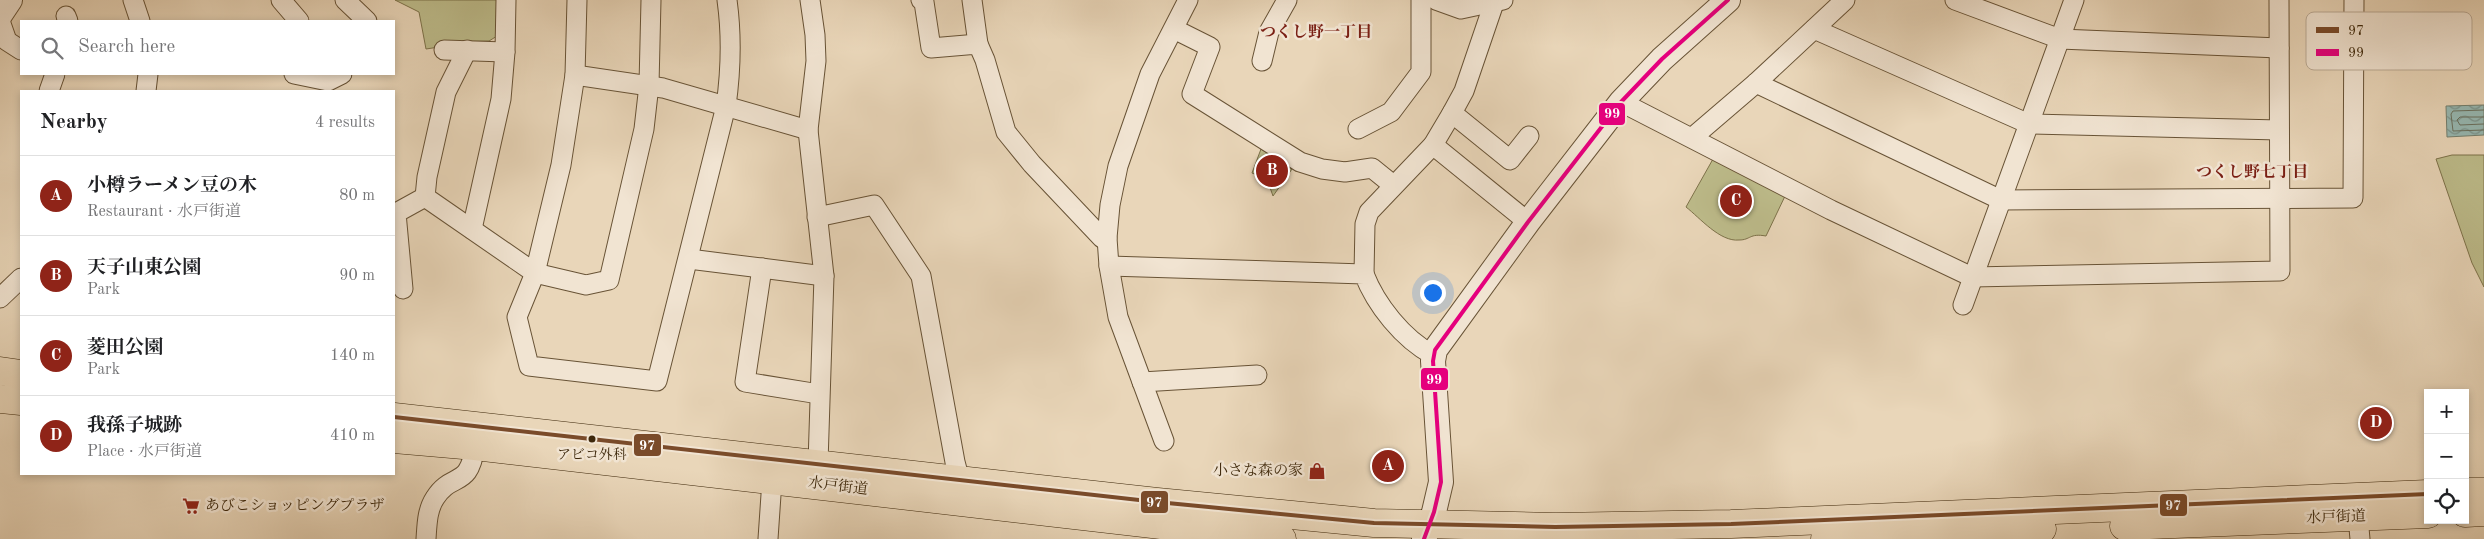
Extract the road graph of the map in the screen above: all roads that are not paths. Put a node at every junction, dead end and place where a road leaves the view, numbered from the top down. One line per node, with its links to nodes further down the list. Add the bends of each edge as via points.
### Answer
1 (10, 0): 22 (street)
2 (133, 0): 23 (street)
3 (281, 0): 24 (street)
4 (345, 0): 25 (street)
5 (506, 0): 35 (street)
6 (577, 0): 42 (street)
7 (651, 0): 45 (street)
8 (727, 0): 49 (street, via 731,72)
9 (810, 0): 52 (street, via 816,61)
10 (921, 0): 30 (street, via 924,2 931,48)
11 (972, 0): 30 (street)
12 (1188, 0): 27 (street)
13 (1287, 0): 36 (street, via 1269,32)
14 (1421, 0): 53 (street, via 1420,72 1391,112)
15 (1436, 0): 16 (street, via 1461,9)
16 (1497, 0): 50 (street, via 1467,83)
17 (1728, 0): 48 (street, via 1662,59)
18 (1846, 0): 28 (street)
19 (1955, 0): 29 (street)
20 (2074, 0): 29 (street)
21 (2279, 0): 31 (street)
22 (0, 15)
23 (140, 20)
24 (298, 20)
25 (366, 20)
26 (0, 21): 32 (street, via 7,41)
27 (1174, 29): 58 (street, via 1210,47 1192,94 1300,162 1345,172 1372,168); 65 (street, via 1150,74 1118,166)
28 (1814, 29): 44 (street); 51 (street)
29 (2060, 39): 31 (street); 51 (street)
30 (978, 44): 65 (street, via 1006,132 1076,213 1102,238)
31 (2278, 48): 54 (street)
32 (20, 49)
33 (444, 50): 34 (street)
34 (467, 50): 35 (street); 59 (street, via 446,92 427,177)
35 (505, 52): 64 (street, via 501,99)
36 (1262, 61)
37 (2354, 70): 60 (street, via 2353,198)
38 (55, 75): 46 (street)
39 (148, 75): 47 (street)
40 (296, 75): 43 (street)
41 (340, 75): 43 (street, via 328,81)
42 (575, 75): 45 (street); 69 (street, via 562,165)
43 (311, 81)
44 (1756, 83): 55 (street); 61 (street)
45 (648, 85): 49 (street); 69 (street, via 644,129 609,280 586,285)
46 (49, 90)
47 (146, 90)
48 (1621, 102): 55 (street); 63 (street)
49 (726, 106): 52 (street); 66 (street)
50 (1452, 113): 56 (street, via 1510,160); 57 (street)
51 (2029, 124): 54 (street); 61 (street)
52 (808, 130): 62 (street)
53 (1358, 130)
54 (2279, 130): 60 (street)
55 (1692, 137): 72 (street, via 1831,210)
56 (1528, 143)
57 (1432, 145): 58 (street); 63 (street)
58 (1393, 186): 70 (street, via 1369,212)
59 (426, 197): 64 (street); 74 (street, via 396,213)
60 (2278, 199): 61 (street); 72 (street, via 2280,271)
61 (2001, 200): 72 (street)
62 (817, 216): 71 (street); 91 (street, via 874,205 921,276)
63 (1528, 222): 77 (street)
64 (472, 229): 69 (street)
65 (1107, 238): 67 (street)
66 (689, 259): 68 (street); 69 (street, via 657,381 529,366 517,316)
67 (1109, 266): 70 (street); 81 (street, via 1118,317)
68 (762, 268): 71 (street); 82 (street, via 745,382)
69 (535, 273)
70 (1364, 274): 77 (street, via 1370,291 1398,327)
71 (824, 276): 82 (street)
72 (1972, 277): 76 (street)
73 (20, 279): 75 (street)
74 (403, 289)
75 (0, 298)
76 (1963, 305)
77 (1433, 355): 99 (street, via 1440,482)
78 (0, 371): 79 (highway)
79 (20, 374)
80 (1257, 375): 81 (street)
81 (1142, 382): 87 (street)
82 (819, 394): 89 (street)
83 (0, 399): 84 (highway)
84 (20, 401)
85 (395, 417): 89 (highway, 水戸街道)
86 (395, 439): 88 (highway, 水戸街道)
87 (1164, 441)
88 (475, 446): 90 (highway, 水戸街道); 101 (street, via 466,474 443,488 435,498 429,512)
89 (818, 463): 91 (highway, 水戸街道)
90 (772, 480): 100 (highway, 水戸街道); 102 (street)
91 (960, 481): 99 (highway, 水戸街道, via 1365,522)
92 (2469, 492): 93 (highway)
93 (2484, 492)
94 (2424, 495): 98 (highway, 水戸街道)
95 (2469, 512): 96 (highway)
96 (2484, 512)
97 (2424, 514): 98 (highway, 水戸街道)
98 (2358, 518): 99 (highway, 水戸街道, via 1731,524); 104 (highway, 水戸街道)
99 (1427, 532)
100 (1210, 534): 103 (highway, 水戸街道)
101 (426, 539)
102 (768, 539)
103 (1282, 539)
104 (1825, 539)

